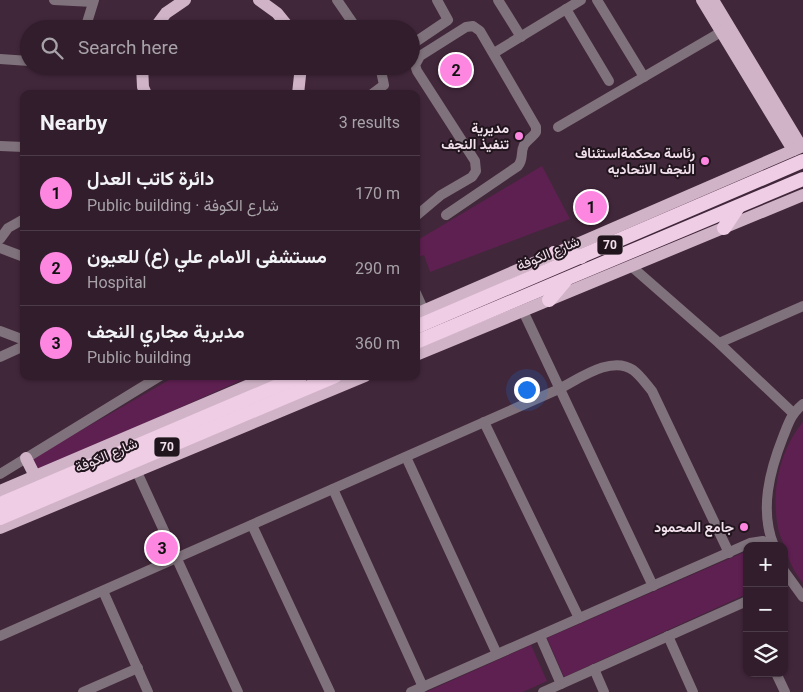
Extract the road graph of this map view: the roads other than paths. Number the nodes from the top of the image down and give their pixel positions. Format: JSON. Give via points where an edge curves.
{"nodes":[{"id":1,"x":54,"y":0,"type":"edge"},
{"id":2,"x":185,"y":0,"type":"edge"},
{"id":3,"x":259,"y":0,"type":"edge"},
{"id":4,"x":337,"y":0,"type":"edge"},
{"id":5,"x":437,"y":0,"type":"edge"},
{"id":6,"x":498,"y":0,"type":"edge"},
{"id":7,"x":581,"y":0,"type":"edge"},
{"id":8,"x":598,"y":0,"type":"edge"},
{"id":9,"x":702,"y":0,"type":"edge"},
{"id":10,"x":713,"y":0,"type":"edge"},
{"id":11,"x":94,"y":1,"type":"edge"},
{"id":12,"x":566,"y":9,"type":"junction"},
{"id":13,"x":88,"y":20,"type":"edge"},
{"id":14,"x":161,"y":20,"type":"edge"},
{"id":15,"x":283,"y":20,"type":"edge"},
{"id":16,"x":351,"y":20,"type":"edge"},
{"id":17,"x":721,"y":32,"type":"junction"},
{"id":18,"x":521,"y":37,"type":"junction"},
{"id":19,"x":420,"y":39,"type":"edge"},
{"id":20,"x":494,"y":53,"type":"junction"},
{"id":21,"x":420,"y":56,"type":"edge"},
{"id":22,"x":0,"y":60,"type":"edge"},
{"id":23,"x":20,"y":61,"type":"edge"},
{"id":24,"x":142,"y":75,"type":"edge"},
{"id":25,"x":301,"y":75,"type":"edge"},
{"id":26,"x":382,"y":75,"type":"edge"},
{"id":27,"x":420,"y":75,"type":"edge"},
{"id":28,"x":644,"y":76,"type":"junction"},
{"id":29,"x":609,"y":81,"type":"dead end"},
{"id":30,"x":144,"y":90,"type":"edge"},
{"id":31,"x":301,"y":90,"type":"edge"},
{"id":32,"x":377,"y":90,"type":"edge"},
{"id":33,"x":558,"y":126,"type":"dead end"},
{"id":34,"x":0,"y":146,"type":"edge"},
{"id":35,"x":20,"y":147,"type":"edge"},
{"id":36,"x":800,"y":151,"type":"edge"},
{"id":37,"x":803,"y":179,"type":"edge"},
{"id":38,"x":803,"y":195,"type":"edge"},
{"id":39,"x":738,"y":207,"type":"junction"},
{"id":40,"x":420,"y":213,"type":"edge"},
{"id":41,"x":446,"y":215,"type":"dead end"},
{"id":42,"x":20,"y":221,"type":"edge"},
{"id":43,"x":724,"y":228,"type":"junction"},
{"id":44,"x":0,"y":239,"type":"edge"},
{"id":45,"x":0,"y":248,"type":"edge"},
{"id":46,"x":554,"y":253,"type":"junction"},
{"id":47,"x":20,"y":256,"type":"edge"},
{"id":48,"x":582,"y":257,"type":"junction"},
{"id":49,"x":631,"y":266,"type":"junction"},
{"id":50,"x":567,"y":278,"type":"junction"},
{"id":51,"x":549,"y":300,"type":"junction"},
{"id":52,"x":803,"y":306,"type":"edge"},
{"id":53,"x":523,"y":311,"type":"junction"},
{"id":54,"x":420,"y":312,"type":"edge"},
{"id":55,"x":420,"y":325,"type":"edge"},
{"id":56,"x":0,"y":331,"type":"edge"},
{"id":57,"x":20,"y":338,"type":"edge"},
{"id":58,"x":420,"y":340,"type":"edge"},
{"id":59,"x":719,"y":342,"type":"junction"},
{"id":60,"x":20,"y":348,"type":"edge"},
{"id":61,"x":420,"y":353,"type":"edge"},
{"id":62,"x":0,"y":358,"type":"edge"},
{"id":63,"x":153,"y":380,"type":"edge"},
{"id":64,"x":261,"y":380,"type":"edge"},
{"id":65,"x":294,"y":380,"type":"edge"},
{"id":66,"x":325,"y":380,"type":"edge"},
{"id":67,"x":353,"y":380,"type":"edge"},
{"id":68,"x":559,"y":390,"type":"junction"},
{"id":69,"x":229,"y":394,"type":"junction"},
{"id":70,"x":803,"y":404,"type":"edge"},
{"id":71,"x":793,"y":413,"type":"junction"},
{"id":72,"x":484,"y":422,"type":"junction"},
{"id":73,"x":222,"y":423,"type":"junction"},
{"id":74,"x":406,"y":457,"type":"junction"},
{"id":75,"x":26,"y":458,"type":"junction"},
{"id":76,"x":137,"y":472,"type":"junction"},
{"id":77,"x":0,"y":474,"type":"edge"},
{"id":78,"x":35,"y":476,"type":"junction"},
{"id":79,"x":333,"y":489,"type":"junction"},
{"id":80,"x":0,"y":491,"type":"edge"},
{"id":81,"x":0,"y":504,"type":"edge"},
{"id":82,"x":26,"y":506,"type":"junction"},
{"id":83,"x":47,"y":509,"type":"junction"},
{"id":84,"x":0,"y":518,"type":"edge"},
{"id":85,"x":252,"y":525,"type":"junction"},
{"id":86,"x":0,"y":528,"type":"edge"},
{"id":87,"x":752,"y":542,"type":"edge"},
{"id":88,"x":764,"y":542,"type":"edge"},
{"id":89,"x":773,"y":542,"type":"edge"},
{"id":90,"x":743,"y":546,"type":"edge"},
{"id":91,"x":729,"y":552,"type":"junction"},
{"id":92,"x":177,"y":558,"type":"junction"},
{"id":93,"x":788,"y":576,"type":"edge"},
{"id":94,"x":653,"y":586,"type":"junction"},
{"id":95,"x":103,"y":591,"type":"junction"},
{"id":96,"x":803,"y":598,"type":"edge"},
{"id":97,"x":743,"y":606,"type":"edge"},
{"id":98,"x":579,"y":618,"type":"junction"},
{"id":99,"x":0,"y":636,"type":"edge"},
{"id":100,"x":540,"y":636,"type":"junction"},
{"id":101,"x":668,"y":636,"type":"junction"},
{"id":102,"x":497,"y":654,"type":"junction"},
{"id":103,"x":138,"y":668,"type":"junction"},
{"id":104,"x":594,"y":669,"type":"junction"},
{"id":105,"x":778,"y":677,"type":"edge"},
{"id":106,"x":561,"y":684,"type":"junction"},
{"id":107,"x":423,"y":687,"type":"junction"},
{"id":108,"x":83,"y":692,"type":"edge"},
{"id":109,"x":148,"y":692,"type":"edge"},
{"id":110,"x":238,"y":692,"type":"edge"},
{"id":111,"x":330,"y":692,"type":"edge"},
{"id":112,"x":411,"y":692,"type":"edge"},
{"id":113,"x":543,"y":692,"type":"edge"},
{"id":114,"x":604,"y":692,"type":"edge"},
{"id":115,"x":693,"y":692,"type":"edge"},
{"id":116,"x":785,"y":692,"type":"edge"}],
"edges":[{"from":1,"to":11,"type":"street"},
{"from":2,"to":14,"type":"main road"},
{"from":3,"to":15,"type":"main road"},
{"from":4,"to":16,"type":"street"},
{"from":5,"to":19,"type":"street","via":[[448,20]]},
{"from":6,"to":18,"type":"street"},
{"from":7,"to":12,"type":"street"},
{"from":8,"to":28,"type":"street"},
{"from":9,"to":17,"type":"main road"},
{"from":10,"to":36,"type":"main road"},
{"from":11,"to":13,"type":"street"},
{"from":12,"to":18,"type":"street"},
{"from":12,"to":29,"type":"street"},
{"from":17,"to":28,"type":"street"},
{"from":17,"to":36,"type":"main road"},
{"from":18,"to":20,"type":"street"},
{"from":20,"to":21,"type":"street","via":[[478,28],[469,26]]},
{"from":20,"to":41,"type":"street","via":[[536,132],[525,142],[518,166]]},
{"from":22,"to":23,"type":"street"},
{"from":24,"to":30,"type":"main road"},
{"from":25,"to":31,"type":"main road"},
{"from":26,"to":32,"type":"street","via":[[384,85]]},
{"from":27,"to":40,"type":"street","via":[[477,168],[472,177],[441,195]]},
{"from":28,"to":33,"type":"street"},
{"from":34,"to":35,"type":"street"},
{"from":36,"to":46,"type":"main road"},
{"from":36,"to":48,"type":"highway","name":"شارع الكوفة","number":"70"},
{"from":37,"to":39,"type":"highway","number":"70"},
{"from":38,"to":43,"type":"main road"},
{"from":39,"to":43,"type":"highway"},
{"from":39,"to":50,"type":"highway","number":"70"},
{"from":42,"to":44,"type":"street","via":[[8,228]]},
{"from":43,"to":49,"type":"main road"},
{"from":45,"to":47,"type":"street"},
{"from":46,"to":48,"type":"highway"},
{"from":46,"to":54,"type":"main road"},
{"from":48,"to":55,"type":"highway","name":"شارع الكوفة","number":"70"},
{"from":49,"to":51,"type":"main road"},
{"from":49,"to":59,"type":"street"},
{"from":50,"to":51,"type":"highway"},
{"from":50,"to":58,"type":"highway","number":"70"},
{"from":51,"to":53,"type":"main road"},
{"from":52,"to":59,"type":"street"},
{"from":53,"to":61,"type":"main road"},
{"from":53,"to":68,"type":"street"},
{"from":56,"to":57,"type":"street"},
{"from":59,"to":71,"type":"street"},
{"from":60,"to":62,"type":"street"},
{"from":63,"to":75,"type":"street"},
{"from":64,"to":69,"type":"main road"},
{"from":65,"to":73,"type":"highway","name":"شارع الكوفة","number":"70"},
{"from":66,"to":73,"type":"highway","name":"شارع الكوفة","number":"70"},
{"from":67,"to":73,"type":"main road"},
{"from":68,"to":72,"type":"street"},
{"from":68,"to":91,"type":"street","via":[[612,366],[632,369],[643,378]]},
{"from":68,"to":94,"type":"street"},
{"from":69,"to":73,"type":"highway"},
{"from":69,"to":78,"type":"main road"},
{"from":70,"to":71,"type":"street"},
{"from":71,"to":89,"type":"street","via":[[776,454],[768,493],[768,528]]},
{"from":72,"to":74,"type":"street"},
{"from":72,"to":98,"type":"street"},
{"from":73,"to":76,"type":"main road"},
{"from":73,"to":81,"type":"highway","name":"شارع الكوفة","number":"70"},
{"from":73,"to":82,"type":"highway","name":"شارع الكوفة","number":"70"},
{"from":74,"to":79,"type":"street"},
{"from":74,"to":102,"type":"street"},
{"from":75,"to":77,"type":"street"},
{"from":75,"to":78,"type":"main road"},
{"from":76,"to":83,"type":"main road"},
{"from":76,"to":92,"type":"street"},
{"from":78,"to":80,"type":"main road"},
{"from":79,"to":85,"type":"street"},
{"from":79,"to":107,"type":"street"},
{"from":82,"to":83,"type":"highway"},
{"from":82,"to":84,"type":"highway","name":"شارع الكوفة","number":"70"},
{"from":83,"to":86,"type":"main road"},
{"from":85,"to":92,"type":"street"},
{"from":85,"to":111,"type":"street"},
{"from":87,"to":88,"type":"street"},
{"from":90,"to":91,"type":"street"},
{"from":91,"to":94,"type":"street"},
{"from":92,"to":95,"type":"street"},
{"from":92,"to":110,"type":"street"},
{"from":93,"to":96,"type":"street"},
{"from":94,"to":98,"type":"street"},
{"from":95,"to":99,"type":"street"},
{"from":95,"to":103,"type":"street"},
{"from":97,"to":101,"type":"street"},
{"from":98,"to":100,"type":"street"},
{"from":100,"to":102,"type":"street"},
{"from":100,"to":106,"type":"street"},
{"from":101,"to":104,"type":"street"},
{"from":101,"to":115,"type":"street"},
{"from":102,"to":107,"type":"street"},
{"from":103,"to":108,"type":"street"},
{"from":103,"to":109,"type":"street"},
{"from":104,"to":106,"type":"street"},
{"from":104,"to":114,"type":"street"},
{"from":105,"to":116,"type":"street"},
{"from":106,"to":113,"type":"street"},
{"from":107,"to":112,"type":"street"}]}
